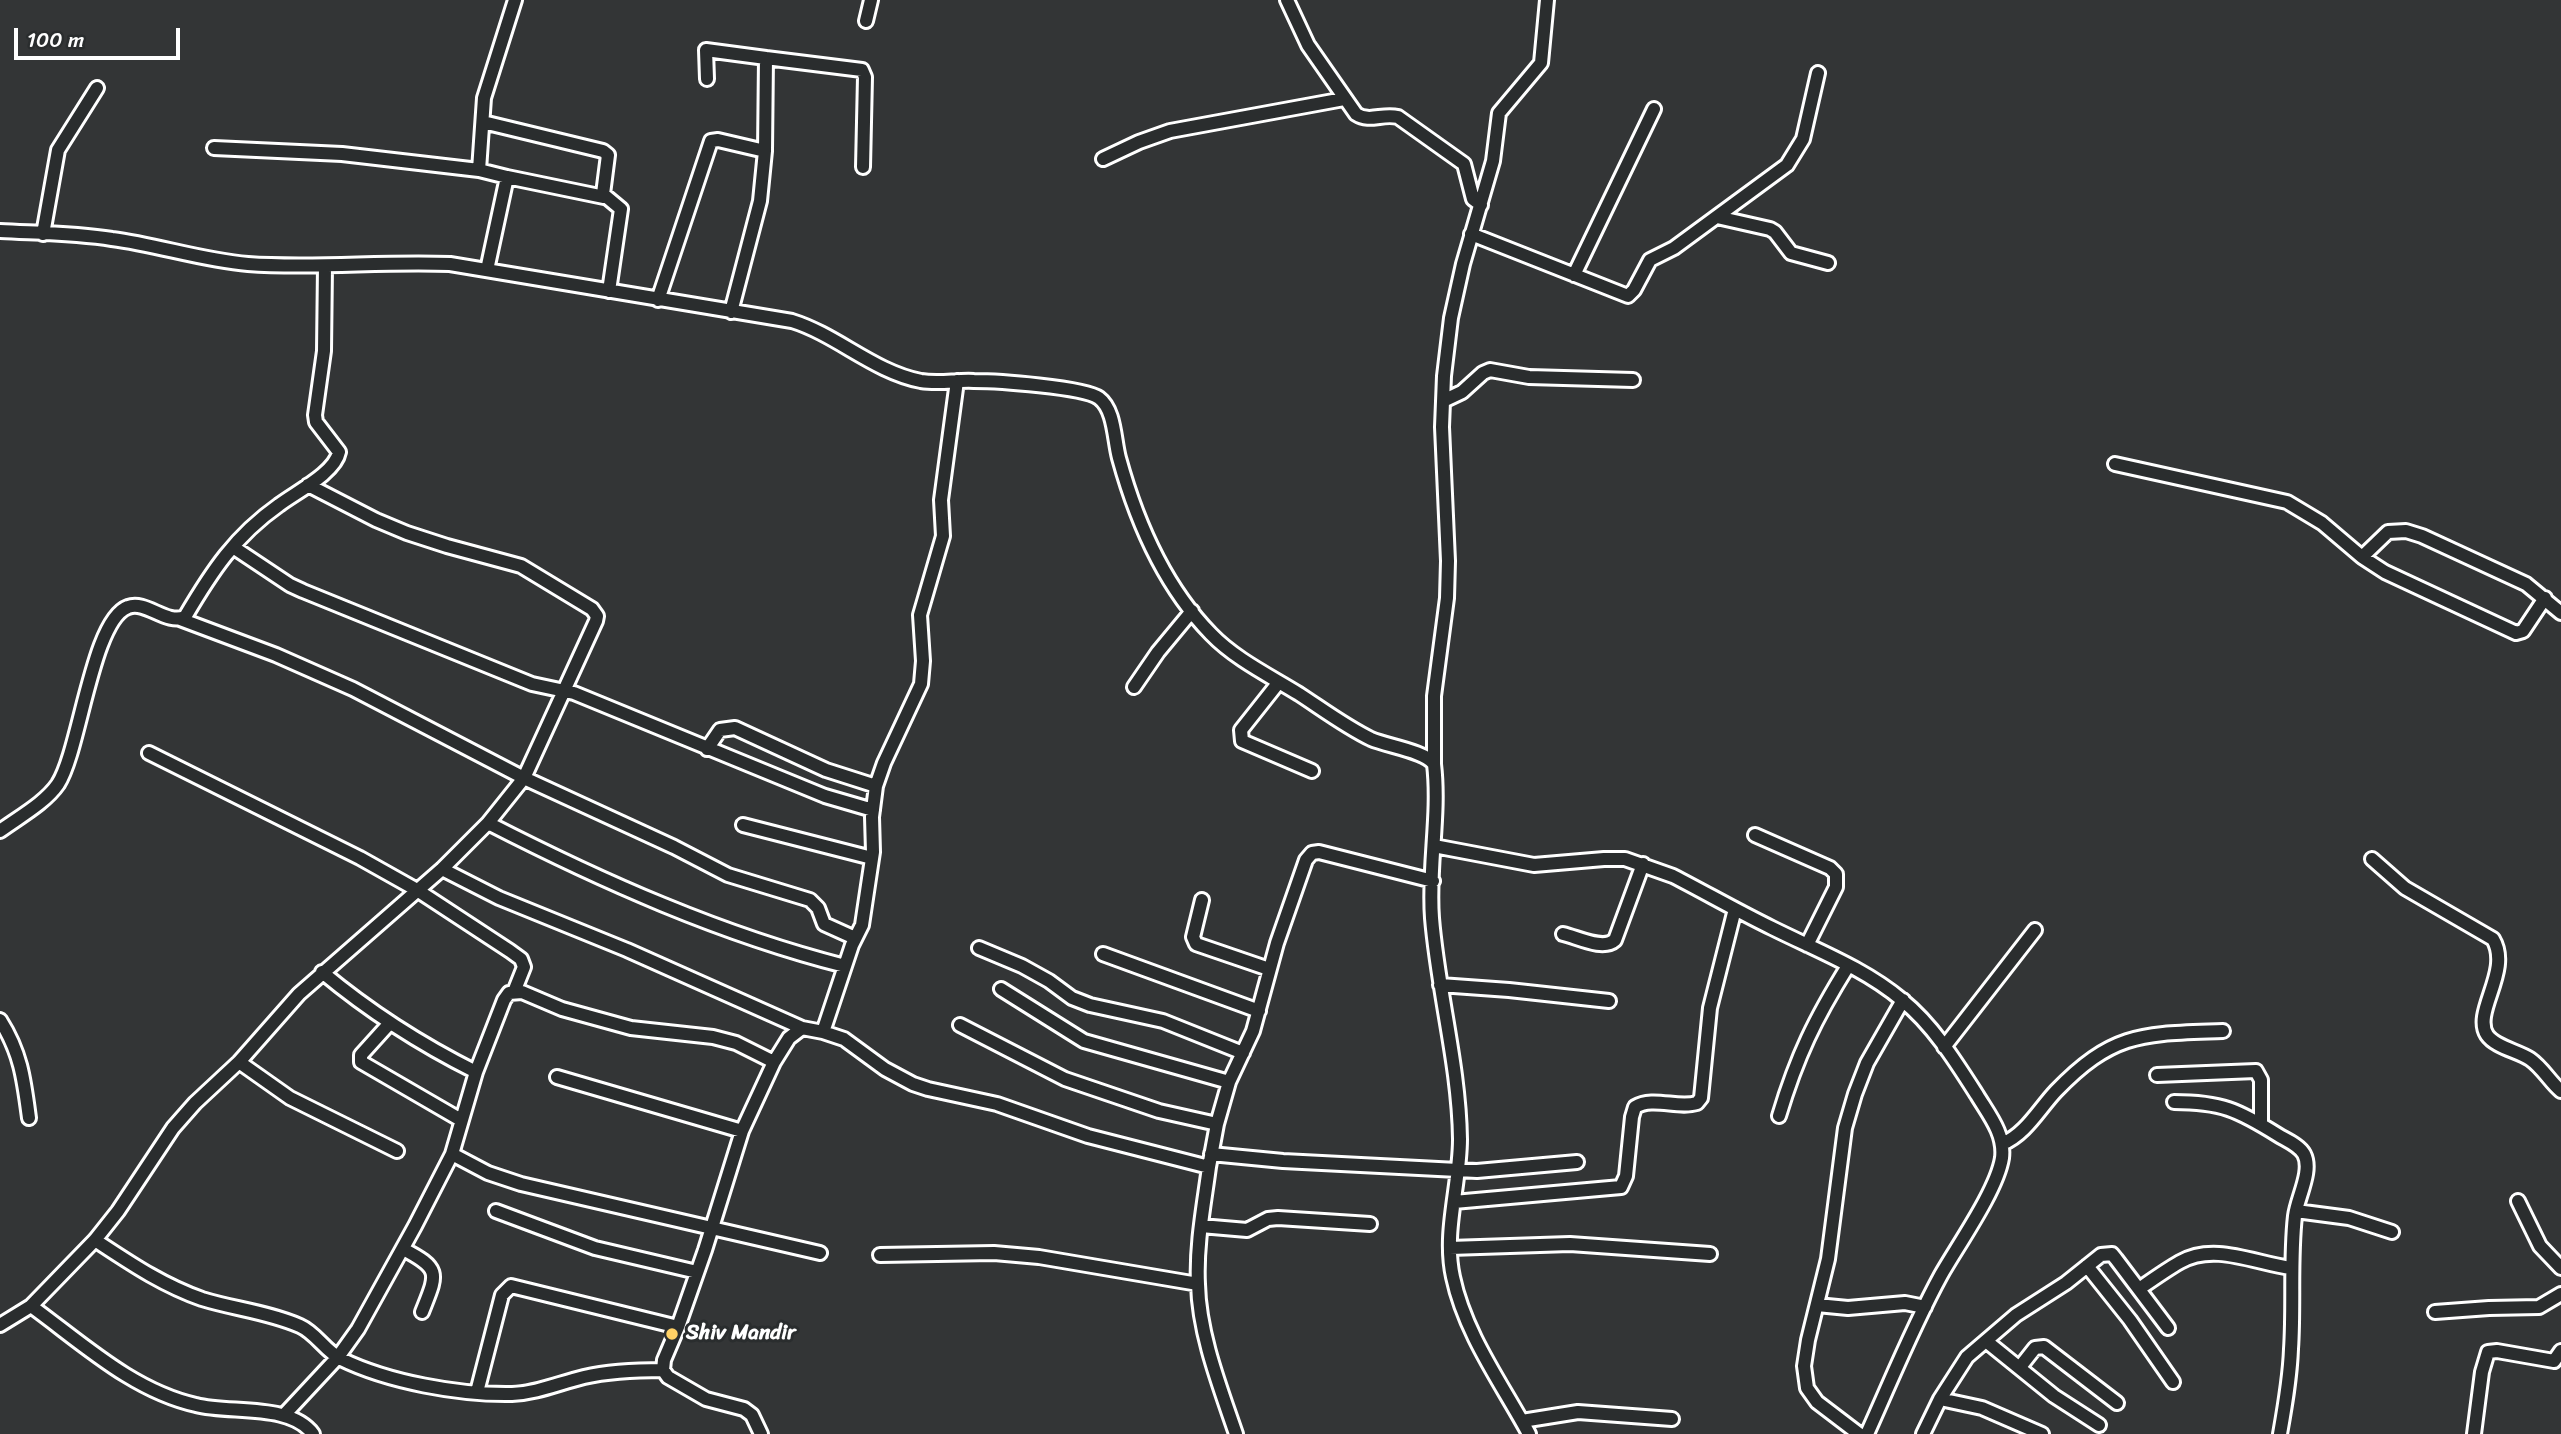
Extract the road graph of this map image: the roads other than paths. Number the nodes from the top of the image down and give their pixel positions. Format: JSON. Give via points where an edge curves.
{"nodes":[{"id":1,"x":515,"y":0,"type":"edge"},
{"id":2,"x":871,"y":0,"type":"edge"},
{"id":3,"x":1287,"y":0,"type":"edge"},
{"id":4,"x":1547,"y":0,"type":"edge"},
{"id":5,"x":866,"y":21,"type":"dead end"},
{"id":6,"x":766,"y":58,"type":"junction"},
{"id":7,"x":1818,"y":74,"type":"dead end"},
{"id":8,"x":707,"y":79,"type":"dead end"},
{"id":9,"x":97,"y":88,"type":"dead end"},
{"id":10,"x":1344,"y":99,"type":"junction"},
{"id":11,"x":1654,"y":109,"type":"dead end"},
{"id":12,"x":483,"y":122,"type":"junction"},
{"id":13,"x":214,"y":148,"type":"dead end"},
{"id":14,"x":765,"y":150,"type":"junction"},
{"id":15,"x":1103,"y":159,"type":"dead end"},
{"id":16,"x":863,"y":167,"type":"dead end"},
{"id":17,"x":479,"y":170,"type":"junction"},
{"id":18,"x":507,"y":177,"type":"junction"},
{"id":19,"x":604,"y":197,"type":"junction"},
{"id":20,"x":1481,"y":205,"type":"junction"},
{"id":21,"x":1717,"y":217,"type":"junction"},
{"id":22,"x":0,"y":231,"type":"edge"},
{"id":23,"x":43,"y":234,"type":"junction"},
{"id":24,"x":1471,"y":234,"type":"junction"},
{"id":25,"x":1828,"y":263,"type":"dead end"},
{"id":26,"x":325,"y":266,"type":"junction"},
{"id":27,"x":487,"y":270,"type":"junction"},
{"id":28,"x":1574,"y":275,"type":"junction"},
{"id":29,"x":609,"y":291,"type":"junction"},
{"id":30,"x":659,"y":300,"type":"junction"},
{"id":31,"x":731,"y":312,"type":"junction"},
{"id":32,"x":1633,"y":380,"type":"dead end"},
{"id":33,"x":957,"y":381,"type":"junction"},
{"id":34,"x":1443,"y":401,"type":"junction"},
{"id":35,"x":2115,"y":464,"type":"dead end"},
{"id":36,"x":308,"y":485,"type":"junction"},
{"id":37,"x":233,"y":547,"type":"junction"},
{"id":38,"x":2362,"y":557,"type":"junction"},
{"id":39,"x":2545,"y":598,"type":"junction"},
{"id":40,"x":1192,"y":611,"type":"junction"},
{"id":41,"x":2561,"y":613,"type":"edge"},
{"id":42,"x":180,"y":619,"type":"junction"},
{"id":43,"x":1279,"y":682,"type":"junction"},
{"id":44,"x":1133,"y":687,"type":"dead end"},
{"id":45,"x":565,"y":691,"type":"junction"},
{"id":46,"x":707,"y":749,"type":"junction"},
{"id":47,"x":149,"y":752,"type":"dead end"},
{"id":48,"x":1434,"y":764,"type":"junction"},
{"id":49,"x":1312,"y":771,"type":"dead end"},
{"id":50,"x":524,"y":778,"type":"junction"},
{"id":51,"x":876,"y":786,"type":"junction"},
{"id":52,"x":873,"y":810,"type":"junction"},
{"id":53,"x":488,"y":823,"type":"junction"},
{"id":54,"x":743,"y":825,"type":"dead end"},
{"id":55,"x":0,"y":831,"type":"edge"},
{"id":56,"x":1755,"y":835,"type":"dead end"},
{"id":57,"x":1434,"y":846,"type":"junction"},
{"id":58,"x":873,"y":858,"type":"junction"},
{"id":59,"x":2372,"y":859,"type":"dead end"},
{"id":60,"x":1643,"y":864,"type":"junction"},
{"id":61,"x":442,"y":869,"type":"junction"},
{"id":62,"x":1433,"y":881,"type":"junction"},
{"id":63,"x":417,"y":890,"type":"junction"},
{"id":64,"x":1202,"y":900,"type":"dead end"},
{"id":65,"x":1735,"y":909,"type":"junction"},
{"id":66,"x":2035,"y":930,"type":"dead end"},
{"id":67,"x":1563,"y":934,"type":"dead end"},
{"id":68,"x":855,"y":938,"type":"junction"},
{"id":69,"x":1808,"y":945,"type":"junction"},
{"id":70,"x":979,"y":948,"type":"dead end"},
{"id":71,"x":1103,"y":954,"type":"dead end"},
{"id":72,"x":845,"y":966,"type":"junction"},
{"id":73,"x":1848,"y":966,"type":"junction"},
{"id":74,"x":1269,"y":970,"type":"junction"},
{"id":75,"x":322,"y":972,"type":"junction"},
{"id":76,"x":1440,"y":985,"type":"junction"},
{"id":77,"x":1001,"y":989,"type":"dead end"},
{"id":78,"x":514,"y":992,"type":"junction"},
{"id":79,"x":1903,"y":1000,"type":"junction"},
{"id":80,"x":1609,"y":1001,"type":"dead end"},
{"id":81,"x":1259,"y":1011,"type":"junction"},
{"id":82,"x":0,"y":1020,"type":"edge"},
{"id":83,"x":389,"y":1024,"type":"junction"},
{"id":84,"x":960,"y":1025,"type":"dead end"},
{"id":85,"x":802,"y":1028,"type":"junction"},
{"id":86,"x":2222,"y":1031,"type":"dead end"},
{"id":87,"x":823,"y":1032,"type":"junction"},
{"id":88,"x":1944,"y":1047,"type":"junction"},
{"id":89,"x":1243,"y":1053,"type":"junction"},
{"id":90,"x":239,"y":1062,"type":"junction"},
{"id":91,"x":774,"y":1062,"type":"junction"},
{"id":92,"x":476,"y":1072,"type":"junction"},
{"id":93,"x":2157,"y":1074,"type":"dead end"},
{"id":94,"x":557,"y":1077,"type":"dead end"},
{"id":95,"x":1229,"y":1082,"type":"junction"},
{"id":96,"x":2561,"y":1091,"type":"edge"},
{"id":97,"x":2174,"y":1102,"type":"dead end"},
{"id":98,"x":1779,"y":1116,"type":"dead end"},
{"id":99,"x":29,"y":1118,"type":"dead end"},
{"id":100,"x":461,"y":1120,"type":"junction"},
{"id":101,"x":1217,"y":1124,"type":"junction"},
{"id":102,"x":2261,"y":1124,"type":"junction"},
{"id":103,"x":741,"y":1131,"type":"junction"},
{"id":104,"x":2003,"y":1144,"type":"junction"},
{"id":105,"x":397,"y":1151,"type":"dead end"},
{"id":106,"x":452,"y":1154,"type":"junction"},
{"id":107,"x":1210,"y":1161,"type":"junction"},
{"id":108,"x":1577,"y":1162,"type":"dead end"},
{"id":109,"x":1458,"y":1171,"type":"junction"},
{"id":110,"x":2518,"y":1200,"type":"dead end"},
{"id":111,"x":1454,"y":1202,"type":"junction"},
{"id":112,"x":2296,"y":1210,"type":"junction"},
{"id":113,"x":496,"y":1211,"type":"dead end"},
{"id":114,"x":1370,"y":1223,"type":"dead end"},
{"id":115,"x":1201,"y":1226,"type":"junction"},
{"id":116,"x":712,"y":1227,"type":"junction"},
{"id":117,"x":2392,"y":1232,"type":"dead end"},
{"id":118,"x":95,"y":1240,"type":"junction"},
{"id":119,"x":1450,"y":1248,"type":"junction"},
{"id":120,"x":403,"y":1249,"type":"junction"},
{"id":121,"x":820,"y":1253,"type":"dead end"},
{"id":122,"x":1710,"y":1254,"type":"dead end"},
{"id":123,"x":880,"y":1255,"type":"dead end"},
{"id":124,"x":2087,"y":1266,"type":"junction"},
{"id":125,"x":2292,"y":1268,"type":"junction"},
{"id":126,"x":2561,"y":1268,"type":"edge"},
{"id":127,"x":696,"y":1272,"type":"junction"},
{"id":128,"x":1198,"y":1284,"type":"junction"},
{"id":129,"x":2139,"y":1289,"type":"junction"},
{"id":130,"x":2561,"y":1294,"type":"edge"},
{"id":131,"x":1817,"y":1305,"type":"junction"},
{"id":132,"x":30,"y":1306,"type":"junction"},
{"id":133,"x":1925,"y":1307,"type":"junction"},
{"id":134,"x":422,"y":1312,"type":"dead end"},
{"id":135,"x":2435,"y":1312,"type":"dead end"},
{"id":136,"x":0,"y":1325,"type":"edge"},
{"id":137,"x":678,"y":1327,"type":"junction"},
{"id":138,"x":2168,"y":1328,"type":"dead end"},
{"id":139,"x":1986,"y":1341,"type":"junction"},
{"id":140,"x":2561,"y":1351,"type":"edge"},
{"id":141,"x":338,"y":1357,"type":"junction"},
{"id":142,"x":2020,"y":1367,"type":"junction"},
{"id":143,"x":663,"y":1370,"type":"junction"},
{"id":144,"x":2173,"y":1382,"type":"dead end"},
{"id":145,"x":477,"y":1392,"type":"junction"},
{"id":146,"x":1940,"y":1399,"type":"junction"},
{"id":147,"x":2118,"y":1403,"type":"dead end"},
{"id":148,"x":284,"y":1415,"type":"junction"},
{"id":149,"x":1672,"y":1419,"type":"dead end"},
{"id":150,"x":1522,"y":1421,"type":"junction"},
{"id":151,"x":2099,"y":1425,"type":"dead end"},
{"id":152,"x":313,"y":1434,"type":"edge"},
{"id":153,"x":761,"y":1434,"type":"edge"},
{"id":154,"x":1236,"y":1434,"type":"edge"},
{"id":155,"x":1529,"y":1434,"type":"edge"},
{"id":156,"x":1859,"y":1434,"type":"edge"},
{"id":157,"x":1867,"y":1434,"type":"edge"},
{"id":158,"x":1923,"y":1434,"type":"edge"},
{"id":159,"x":2042,"y":1434,"type":"edge"},
{"id":160,"x":2280,"y":1434,"type":"edge"},
{"id":161,"x":2474,"y":1434,"type":"edge"}],
"edges":[{"from":1,"to":12,"type":"street","via":[[489,78]]},
{"from":2,"to":5,"type":"street"},
{"from":3,"to":10,"type":"street","via":[[1308,45]]},
{"from":4,"to":20,"type":"street","via":[[1541,64],[1499,113]]},
{"from":6,"to":8,"type":"street","via":[[706,50]]},
{"from":6,"to":14,"type":"street"},
{"from":6,"to":16,"type":"street","via":[[862,70]]},
{"from":7,"to":21,"type":"street","via":[[1796,153],[1775,176]]},
{"from":9,"to":23,"type":"street","via":[[58,150]]},
{"from":10,"to":15,"type":"street","via":[[1170,131]]},
{"from":10,"to":20,"type":"street","via":[[1363,119],[1398,117],[1459,158],[1467,170],[1473,199]]},
{"from":11,"to":28,"type":"street"},
{"from":12,"to":17,"type":"street"},
{"from":12,"to":19,"type":"street","via":[[606,153]]},
{"from":13,"to":17,"type":"street","via":[[342,154]]},
{"from":14,"to":30,"type":"street","via":[[711,141]]},
{"from":14,"to":31,"type":"street","via":[[760,201]]},
{"from":17,"to":18,"type":"street"},
{"from":18,"to":19,"type":"street"},
{"from":18,"to":27,"type":"street"},
{"from":19,"to":29,"type":"street","via":[[621,209]]},
{"from":20,"to":24,"type":"street"},
{"from":21,"to":25,"type":"street","via":[[1770,229],[1791,253]]},
{"from":21,"to":28,"type":"street","via":[[1650,260],[1628,296]]},
{"from":22,"to":23,"type":"street"},
{"from":23,"to":26,"type":"street","via":[[111,238],[222,262]]},
{"from":24,"to":28,"type":"street"},
{"from":24,"to":34,"type":"street","via":[[1451,318]]},
{"from":26,"to":27,"type":"street","via":[[418,263]]},
{"from":26,"to":36,"type":"street","via":[[324,351],[315,415],[339,452],[334,465]]},
{"from":27,"to":29,"type":"street"},
{"from":29,"to":30,"type":"street"},
{"from":30,"to":31,"type":"street"},
{"from":31,"to":33,"type":"street","via":[[810,327],[918,380]]},
{"from":32,"to":34,"type":"street","via":[[1529,377],[1490,370]]},
{"from":33,"to":40,"type":"street","via":[[1079,391],[1100,399],[1110,415],[1126,486],[1144,531]]},
{"from":33,"to":51,"type":"street","via":[[941,500],[943,536],[920,615],[921,684]]},
{"from":34,"to":48,"type":"street","via":[[1448,561],[1434,696]]},
{"from":35,"to":38,"type":"street","via":[[2287,502],[2322,523]]},
{"from":36,"to":37,"type":"street","via":[[277,506]]},
{"from":36,"to":45,"type":"street","via":[[407,533],[521,566],[592,609],[596,621]]},
{"from":37,"to":42,"type":"street"},
{"from":37,"to":45,"type":"street","via":[[296,588],[532,684]]},
{"from":38,"to":39,"type":"street","via":[[2388,532],[2406,531],[2514,578]]},
{"from":38,"to":39,"type":"street","via":[[2516,633],[2523,631]]},
{"from":39,"to":41,"type":"street"},
{"from":40,"to":43,"type":"street","via":[[1212,635]]},
{"from":40,"to":44,"type":"street"},
{"from":42,"to":50,"type":"street","via":[[354,690]]},
{"from":42,"to":55,"type":"street","via":[[136,606],[121,612],[108,630],[90,676],[67,767],[47,796]]},
{"from":43,"to":48,"type":"street","via":[[1370,738],[1426,756]]},
{"from":43,"to":49,"type":"street","via":[[1241,730],[1242,741]]},
{"from":45,"to":46,"type":"street"},
{"from":45,"to":50,"type":"street"},
{"from":46,"to":51,"type":"street","via":[[720,730],[736,728],[825,770]]},
{"from":46,"to":52,"type":"street"},
{"from":47,"to":63,"type":"street"},
{"from":48,"to":57,"type":"street"},
{"from":50,"to":53,"type":"street"},
{"from":50,"to":68,"type":"street","via":[[728,875],[810,900],[824,924]]},
{"from":51,"to":52,"type":"street"},
{"from":52,"to":58,"type":"street"},
{"from":53,"to":61,"type":"street"},
{"from":53,"to":72,"type":"street","via":[[548,854],[741,934]]},
{"from":54,"to":58,"type":"street"},
{"from":56,"to":69,"type":"street","via":[[1836,874],[1836,887]]},
{"from":57,"to":60,"type":"street","via":[[1534,865],[1604,859]]},
{"from":57,"to":62,"type":"street"},
{"from":58,"to":68,"type":"street","via":[[861,930]]},
{"from":59,"to":96,"type":"street","via":[[2413,893],[2493,939],[2500,959],[2485,1016],[2487,1035],[2531,1060]]},
{"from":60,"to":65,"type":"street"},
{"from":60,"to":67,"type":"street","via":[[1611,944]]},
{"from":61,"to":63,"type":"street"},
{"from":61,"to":85,"type":"street"},
{"from":62,"to":74,"type":"street","via":[[1312,853]]},
{"from":62,"to":76,"type":"street"},
{"from":63,"to":75,"type":"street"},
{"from":63,"to":78,"type":"street","via":[[521,959],[524,967]]},
{"from":64,"to":74,"type":"street","via":[[1193,937],[1196,944]]},
{"from":65,"to":69,"type":"street"},
{"from":65,"to":111,"type":"street","via":[[1710,1008],[1701,1098],[1690,1105],[1648,1103],[1635,1107],[1621,1186]]},
{"from":66,"to":88,"type":"street"},
{"from":68,"to":72,"type":"street"},
{"from":69,"to":73,"type":"street"},
{"from":70,"to":89,"type":"street","via":[[1023,966],[1072,998],[1163,1021]]},
{"from":71,"to":81,"type":"street"},
{"from":72,"to":87,"type":"street"},
{"from":73,"to":79,"type":"street"},
{"from":73,"to":98,"type":"street","via":[[1806,1038]]},
{"from":74,"to":81,"type":"street"},
{"from":75,"to":83,"type":"street"},
{"from":75,"to":90,"type":"street"},
{"from":76,"to":80,"type":"street"},
{"from":76,"to":109,"type":"street","via":[[1459,1103]]},
{"from":77,"to":95,"type":"street","via":[[1084,1041]]},
{"from":78,"to":91,"type":"street","via":[[631,1028],[736,1043]]},
{"from":78,"to":92,"type":"street","via":[[504,1000]]},
{"from":79,"to":88,"type":"street"},
{"from":79,"to":131,"type":"street","via":[[1854,1094]]},
{"from":81,"to":89,"type":"street"},
{"from":82,"to":99,"type":"street","via":[[23,1069]]},
{"from":83,"to":92,"type":"street"},
{"from":83,"to":100,"type":"street","via":[[361,1055],[361,1062]]},
{"from":84,"to":101,"type":"street","via":[[1065,1079],[1159,1111]]},
{"from":85,"to":87,"type":"street"},
{"from":85,"to":91,"type":"street","via":[[789,1038]]},
{"from":86,"to":104,"type":"street","via":[[2160,1033],[2111,1046],[2056,1091],[2022,1131]]},
{"from":87,"to":107,"type":"street","via":[[844,1039],[913,1084],[986,1101],[1087,1136]]},
{"from":88,"to":104,"type":"street"},
{"from":89,"to":95,"type":"street"},
{"from":90,"to":105,"type":"street","via":[[290,1098]]},
{"from":90,"to":118,"type":"street","via":[[173,1128]]},
{"from":91,"to":103,"type":"street"},
{"from":92,"to":100,"type":"street"},
{"from":93,"to":102,"type":"street","via":[[2256,1071],[2261,1080]]},
{"from":94,"to":103,"type":"street"},
{"from":95,"to":101,"type":"street"},
{"from":97,"to":102,"type":"street","via":[[2225,1106]]},
{"from":100,"to":106,"type":"street"},
{"from":101,"to":107,"type":"street"},
{"from":102,"to":112,"type":"street","via":[[2304,1154],[2305,1176]]},
{"from":103,"to":116,"type":"street"},
{"from":104,"to":133,"type":"street","via":[[1996,1177]]},
{"from":106,"to":116,"type":"street","via":[[521,1184]]},
{"from":106,"to":120,"type":"street"},
{"from":107,"to":109,"type":"street"},
{"from":107,"to":115,"type":"street"},
{"from":108,"to":109,"type":"street"},
{"from":109,"to":111,"type":"street"},
{"from":110,"to":126,"type":"street","via":[[2540,1246]]},
{"from":111,"to":119,"type":"street"},
{"from":112,"to":117,"type":"street","via":[[2350,1218]]},
{"from":112,"to":125,"type":"street"},
{"from":113,"to":127,"type":"street","via":[[595,1248]]},
{"from":114,"to":115,"type":"street","via":[[1278,1218],[1247,1230]]},
{"from":115,"to":128,"type":"street"},
{"from":116,"to":121,"type":"street"},
{"from":116,"to":127,"type":"street"},
{"from":118,"to":132,"type":"street"},
{"from":118,"to":141,"type":"street","via":[[176,1289],[301,1326]]},
{"from":119,"to":122,"type":"street","via":[[1570,1244]]},
{"from":119,"to":150,"type":"street","via":[[1463,1312]]},
{"from":120,"to":134,"type":"street","via":[[432,1267],[432,1288]]},
{"from":120,"to":141,"type":"street"},
{"from":123,"to":128,"type":"street","via":[[1039,1257]]},
{"from":124,"to":129,"type":"street","via":[[2101,1255],[2112,1255]]},
{"from":124,"to":139,"type":"street"},
{"from":124,"to":144,"type":"street"},
{"from":125,"to":129,"type":"street","via":[[2236,1256],[2198,1255]]},
{"from":125,"to":160,"type":"street","via":[[2291,1350]]},
{"from":127,"to":137,"type":"street"},
{"from":128,"to":154,"type":"street","via":[[1204,1326]]},
{"from":129,"to":138,"type":"street"},
{"from":130,"to":135,"type":"street","via":[[2539,1307]]},
{"from":131,"to":133,"type":"street","via":[[1848,1308],[1905,1303]]},
{"from":131,"to":156,"type":"street","via":[[1804,1366],[1807,1388],[1817,1402]]},
{"from":132,"to":136,"type":"street"},
{"from":132,"to":148,"type":"street","via":[[132,1379],[170,1399]]},
{"from":133,"to":157,"type":"street"},
{"from":137,"to":143,"type":"street"},
{"from":137,"to":145,"type":"street","via":[[511,1286],[502,1295]]},
{"from":139,"to":142,"type":"street"},
{"from":139,"to":146,"type":"street","via":[[1967,1357]]},
{"from":140,"to":161,"type":"street","via":[[2554,1361],[2488,1352]]},
{"from":141,"to":145,"type":"street","via":[[403,1380]]},
{"from":141,"to":148,"type":"street"},
{"from":142,"to":147,"type":"street","via":[[2035,1348],[2044,1348]]},
{"from":142,"to":151,"type":"street"},
{"from":143,"to":145,"type":"street","via":[[596,1375],[544,1390]]},
{"from":143,"to":153,"type":"street","via":[[706,1399],[744,1409]]},
{"from":146,"to":158,"type":"street"},
{"from":146,"to":159,"type":"street","via":[[1982,1408]]},
{"from":148,"to":152,"type":"street"},
{"from":149,"to":150,"type":"street","via":[[1578,1412]]},
{"from":150,"to":155,"type":"street"}]}
